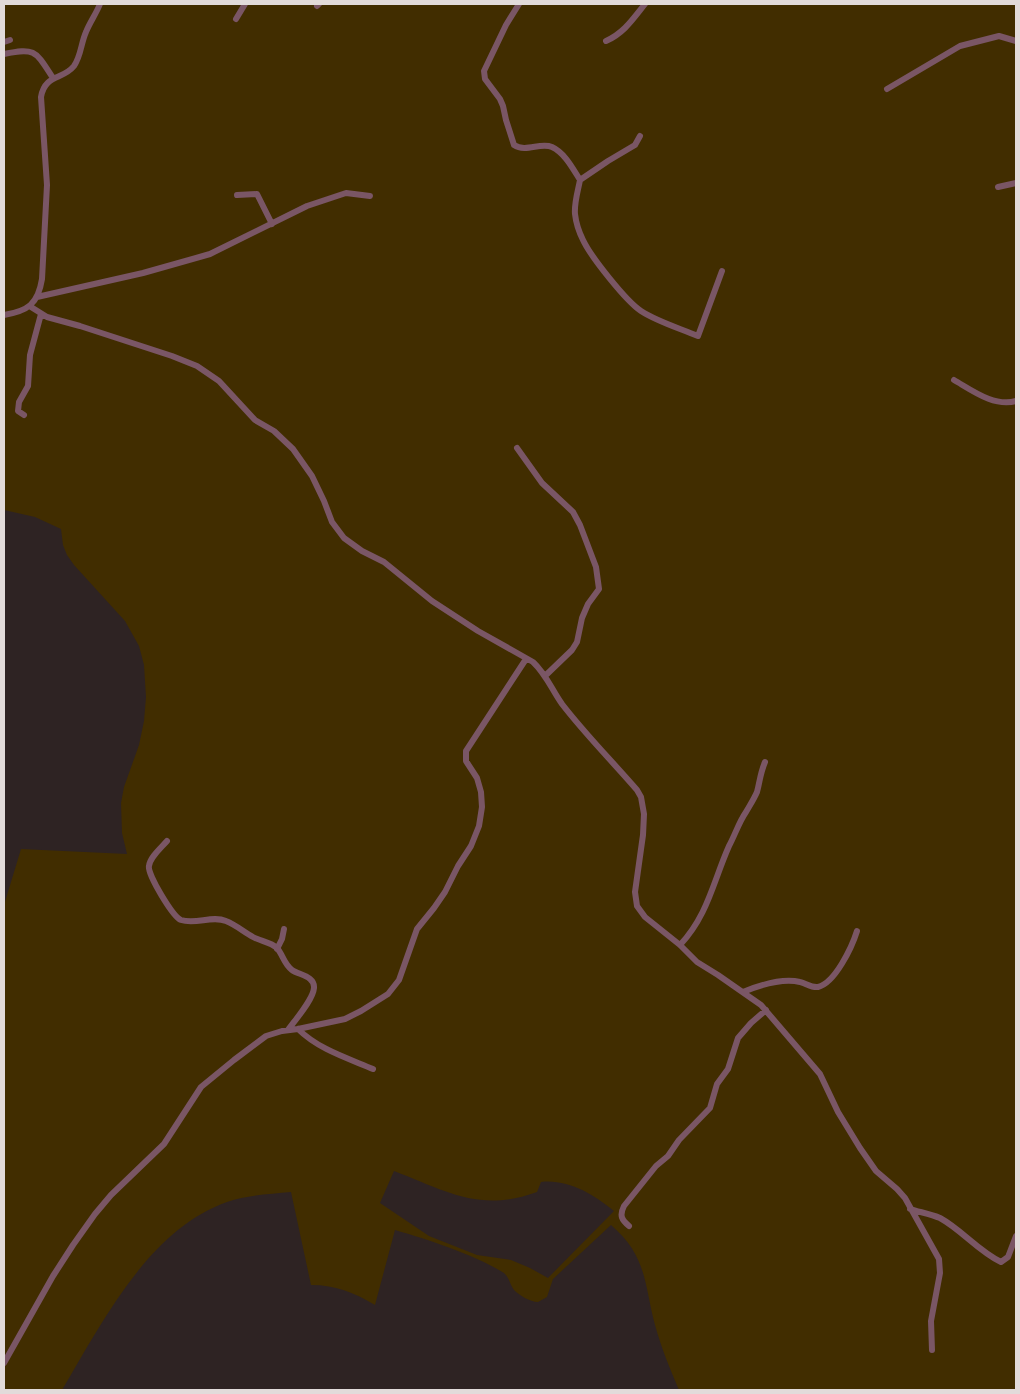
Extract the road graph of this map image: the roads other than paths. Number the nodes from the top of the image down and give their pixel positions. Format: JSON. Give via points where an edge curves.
{"nodes":[{"id":1,"x":100,"y":4,"type":"edge"},
{"id":2,"x":245,"y":4,"type":"edge"},
{"id":3,"x":519,"y":4,"type":"edge"},
{"id":4,"x":645,"y":4,"type":"edge"},
{"id":5,"x":236,"y":19,"type":"dead end"},
{"id":6,"x":606,"y":41,"type":"dead end"},
{"id":7,"x":1016,"y":41,"type":"edge"},
{"id":8,"x":4,"y":54,"type":"edge"},
{"id":9,"x":53,"y":78,"type":"junction"},
{"id":10,"x":887,"y":89,"type":"dead end"},
{"id":11,"x":640,"y":136,"type":"dead end"},
{"id":12,"x":580,"y":180,"type":"junction"},
{"id":13,"x":1016,"y":182,"type":"edge"},
{"id":14,"x":998,"y":188,"type":"dead end"},
{"id":15,"x":237,"y":196,"type":"dead end"},
{"id":16,"x":370,"y":196,"type":"dead end"},
{"id":17,"x":272,"y":224,"type":"junction"},
{"id":18,"x":722,"y":271,"type":"dead end"},
{"id":19,"x":37,"y":297,"type":"junction"},
{"id":20,"x":31,"y":307,"type":"junction"},
{"id":21,"x":40,"y":314,"type":"junction"},
{"id":22,"x":4,"y":315,"type":"edge"},
{"id":23,"x":954,"y":380,"type":"dead end"},
{"id":24,"x":1016,"y":401,"type":"edge"},
{"id":25,"x":24,"y":416,"type":"dead end"},
{"id":26,"x":517,"y":448,"type":"dead end"},
{"id":27,"x":526,"y":659,"type":"junction"},
{"id":28,"x":545,"y":676,"type":"junction"},
{"id":29,"x":765,"y":762,"type":"dead end"},
{"id":30,"x":167,"y":841,"type":"dead end"},
{"id":31,"x":284,"y":929,"type":"dead end"},
{"id":32,"x":857,"y":931,"type":"dead end"},
{"id":33,"x":680,"y":944,"type":"junction"},
{"id":34,"x":278,"y":949,"type":"junction"},
{"id":35,"x":744,"y":992,"type":"junction"},
{"id":36,"x":766,"y":1010,"type":"junction"},
{"id":37,"x":298,"y":1029,"type":"junction"},
{"id":38,"x":288,"y":1030,"type":"junction"},
{"id":39,"x":373,"y":1069,"type":"dead end"},
{"id":40,"x":910,"y":1209,"type":"junction"},
{"id":41,"x":629,"y":1226,"type":"dead end"},
{"id":42,"x":1016,"y":1236,"type":"edge"},
{"id":43,"x":932,"y":1350,"type":"dead end"},
{"id":44,"x":4,"y":1363,"type":"edge"}],
"edges":[{"from":1,"to":9,"type":"street","via":[[84,35],[76,64],[65,74]]},
{"from":2,"to":5,"type":"street"},
{"from":3,"to":12,"type":"street","via":[[485,67],[486,79],[500,99],[514,145],[552,147],[570,164]]},
{"from":4,"to":6,"type":"street","via":[[626,28]]},
{"from":7,"to":10,"type":"street","via":[[999,36],[960,46]]},
{"from":8,"to":9,"type":"street","via":[[33,52]]},
{"from":9,"to":19,"type":"street","via":[[44,87],[41,97],[47,199],[42,279]]},
{"from":11,"to":12,"type":"street","via":[[635,145]]},
{"from":12,"to":18,"type":"street","via":[[575,209],[581,237],[621,291],[643,312],[698,336]]},
{"from":13,"to":14,"type":"street"},
{"from":15,"to":17,"type":"street","via":[[257,194]]},
{"from":16,"to":17,"type":"street","via":[[346,193],[307,206]]},
{"from":17,"to":19,"type":"street","via":[[210,254],[144,273]]},
{"from":19,"to":20,"type":"street"},
{"from":20,"to":21,"type":"street"},
{"from":20,"to":22,"type":"street"},
{"from":21,"to":25,"type":"street","via":[[30,355],[28,386],[18,406],[18,412]]},
{"from":21,"to":27,"type":"street","via":[[172,356],[197,366],[219,381],[255,420],[274,430],[293,449],[312,476],[332,522],[344,538],[384,562],[439,606]]},
{"from":23,"to":24,"type":"street","via":[[998,402]]},
{"from":26,"to":28,"type":"street","via":[[542,483],[573,512],[596,567],[599,589],[585,611],[577,642]]},
{"from":27,"to":28,"type":"street"},
{"from":27,"to":37,"type":"street","via":[[466,751],[466,761],[481,792],[478,826],[471,846],[445,892],[417,929],[399,980],[388,994],[345,1019]]},
{"from":28,"to":33,"type":"street","via":[[550,688],[642,797],[644,835],[635,892],[637,906],[645,917]]},
{"from":29,"to":33,"type":"street","via":[[753,802],[729,846],[707,905]]},
{"from":30,"to":34,"type":"street","via":[[148,868],[174,915],[189,921],[215,918],[225,921]]},
{"from":31,"to":34,"type":"street"},
{"from":32,"to":35,"type":"street","via":[[838,970],[825,984],[813,987],[790,981]]},
{"from":33,"to":35,"type":"street","via":[[697,962]]},
{"from":34,"to":38,"type":"street","via":[[289,968],[308,978],[314,986],[311,997]]},
{"from":35,"to":36,"type":"street"},
{"from":36,"to":40,"type":"street","via":[[820,1074],[860,1148],[876,1170],[901,1193]]},
{"from":36,"to":41,"type":"street","via":[[738,1038],[710,1108],[624,1206],[621,1218]]},
{"from":37,"to":38,"type":"street"},
{"from":37,"to":39,"type":"street","via":[[318,1045]]},
{"from":38,"to":44,"type":"street","via":[[266,1036],[201,1087],[164,1144],[111,1196],[78,1237]]},
{"from":40,"to":42,"type":"street","via":[[938,1218],[1001,1262],[1008,1257]]},
{"from":40,"to":43,"type":"street","via":[[939,1259],[940,1273],[930,1321]]}]}
